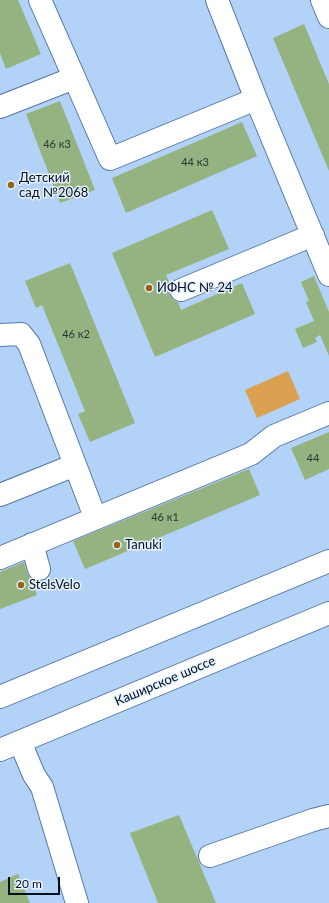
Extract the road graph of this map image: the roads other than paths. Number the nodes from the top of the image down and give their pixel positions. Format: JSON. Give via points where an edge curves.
{"nodes":[{"id":1,"x":40,"y":0,"type":"edge"},
{"id":2,"x":217,"y":0,"type":"edge"},
{"id":3,"x":322,"y":0,"type":"edge"},
{"id":4,"x":329,"y":17,"type":"edge"},
{"id":5,"x":74,"y":78,"type":"junction"},
{"id":6,"x":256,"y":99,"type":"junction"},
{"id":7,"x":0,"y":107,"type":"edge"},
{"id":8,"x":313,"y":235,"type":"junction"},
{"id":9,"x":326,"y":262,"type":"edge"},
{"id":10,"x":181,"y":290,"type":"dead end"},
{"id":11,"x":0,"y":335,"type":"edge"},
{"id":12,"x":329,"y":413,"type":"edge"},
{"id":13,"x":75,"y":465,"type":"junction"},
{"id":14,"x":0,"y":495,"type":"edge"},
{"id":15,"x":95,"y":518,"type":"junction"},
{"id":16,"x":32,"y":544,"type":"junction"},
{"id":17,"x":0,"y":558,"type":"edge"},
{"id":18,"x":329,"y":561,"type":"edge"},
{"id":19,"x":40,"y":569,"type":"dead end"},
{"id":20,"x":329,"y":613,"type":"edge"},
{"id":21,"x":0,"y":697,"type":"edge"},
{"id":22,"x":20,"y":742,"type":"junction"},
{"id":23,"x":0,"y":750,"type":"edge"},
{"id":24,"x":329,"y":816,"type":"edge"},
{"id":25,"x":210,"y":856,"type":"dead end"},
{"id":26,"x":77,"y":903,"type":"edge"}],
"edges":[{"from":1,"to":5,"type":"main road"},
{"from":2,"to":6,"type":"main road"},
{"from":3,"to":4,"type":"main road"},
{"from":5,"to":6,"type":"main road","via":[[110,159]]},
{"from":5,"to":7,"type":"main road"},
{"from":6,"to":8,"type":"main road"},
{"from":8,"to":9,"type":"main road"},
{"from":8,"to":10,"type":"main road"},
{"from":11,"to":13,"type":"main road","via":[[21,334],[29,344]]},
{"from":12,"to":15,"type":"main road","via":[[274,436],[251,454]]},
{"from":13,"to":14,"type":"main road"},
{"from":13,"to":15,"type":"main road"},
{"from":15,"to":16,"type":"main road"},
{"from":16,"to":17,"type":"main road"},
{"from":16,"to":19,"type":"main road"},
{"from":18,"to":21,"type":"main road"},
{"from":20,"to":22,"type":"main road","name":"Каширское шоссе"},
{"from":22,"to":23,"type":"main road","name":"Каширское шоссе"},
{"from":22,"to":26,"type":"main road","via":[[42,788]]},
{"from":24,"to":25,"type":"main road"}]}
